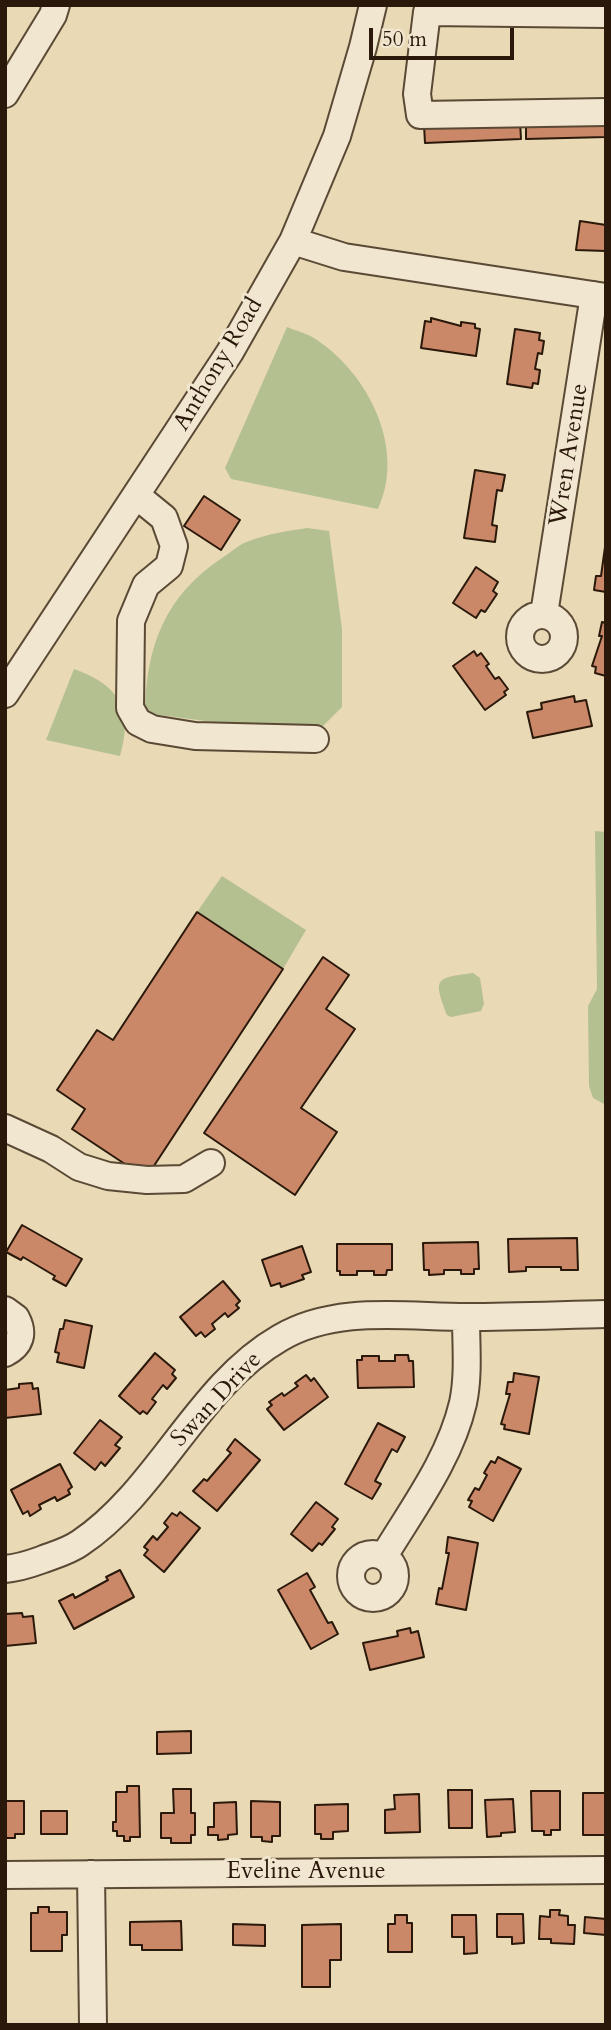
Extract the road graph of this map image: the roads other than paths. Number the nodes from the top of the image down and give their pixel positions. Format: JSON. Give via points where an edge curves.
{"nodes":[{"id":1,"x":56,"y":5,"type":"edge"},
{"id":2,"x":373,"y":5,"type":"edge"},
{"id":3,"x":606,"y":14,"type":"edge"},
{"id":4,"x":5,"y":94,"type":"edge"},
{"id":5,"x":606,"y":112,"type":"edge"},
{"id":6,"x":293,"y":241,"type":"junction"},
{"id":7,"x":600,"y":296,"type":"edge"},
{"id":8,"x":137,"y":496,"type":"junction"},
{"id":9,"x":544,"y":614,"type":"dead end"},
{"id":10,"x":5,"y":694,"type":"edge"},
{"id":11,"x":315,"y":739,"type":"dead end"},
{"id":12,"x":5,"y":1128,"type":"edge"},
{"id":13,"x":211,"y":1163,"type":"dead end"},
{"id":14,"x":5,"y":1310,"type":"edge"},
{"id":15,"x":606,"y":1314,"type":"edge"},
{"id":16,"x":466,"y":1317,"type":"junction"},
{"id":17,"x":5,"y":1353,"type":"edge"},
{"id":18,"x":384,"y":1556,"type":"dead end"},
{"id":19,"x":5,"y":1569,"type":"edge"},
{"id":20,"x":606,"y":1870,"type":"edge"},
{"id":21,"x":91,"y":1874,"type":"junction"},
{"id":22,"x":5,"y":1875,"type":"edge"},
{"id":23,"x":93,"y":2025,"type":"edge"}],
"edges":[{"from":1,"to":4,"type":"street"},
{"from":2,"to":6,"type":"street","name":"Anthony Road","via":[[337,136]]},
{"from":3,"to":5,"type":"street","via":[[427,12],[417,94],[420,115]]},
{"from":6,"to":7,"type":"street","name":"Wren Avenue","via":[[344,257]]},
{"from":6,"to":8,"type":"street","name":"Anthony Road","via":[[230,352]]},
{"from":7,"to":9,"type":"street","name":"Wren Avenue"},
{"from":8,"to":10,"type":"street","name":"Anthony Road"},
{"from":8,"to":11,"type":"street","via":[[164,518],[174,546],[169,566],[146,585],[131,621],[130,708],[138,722],[195,736]]},
{"from":12,"to":13,"type":"street","via":[[79,1167],[108,1176],[184,1179]]},
{"from":14,"to":17,"type":"street","via":[[16,1318],[21,1334],[13,1349]]},
{"from":15,"to":16,"type":"street","name":"Swan Drive"},
{"from":16,"to":18,"type":"street","via":[[466,1383],[451,1441]]},
{"from":16,"to":19,"type":"street","name":"Swan Drive","via":[[343,1317],[312,1323],[280,1338],[228,1380],[111,1520],[79,1545]]},
{"from":20,"to":21,"type":"street","name":"Eveline Avenue"},
{"from":21,"to":22,"type":"street","name":"Eveline Avenue"},
{"from":21,"to":23,"type":"street"}]}
